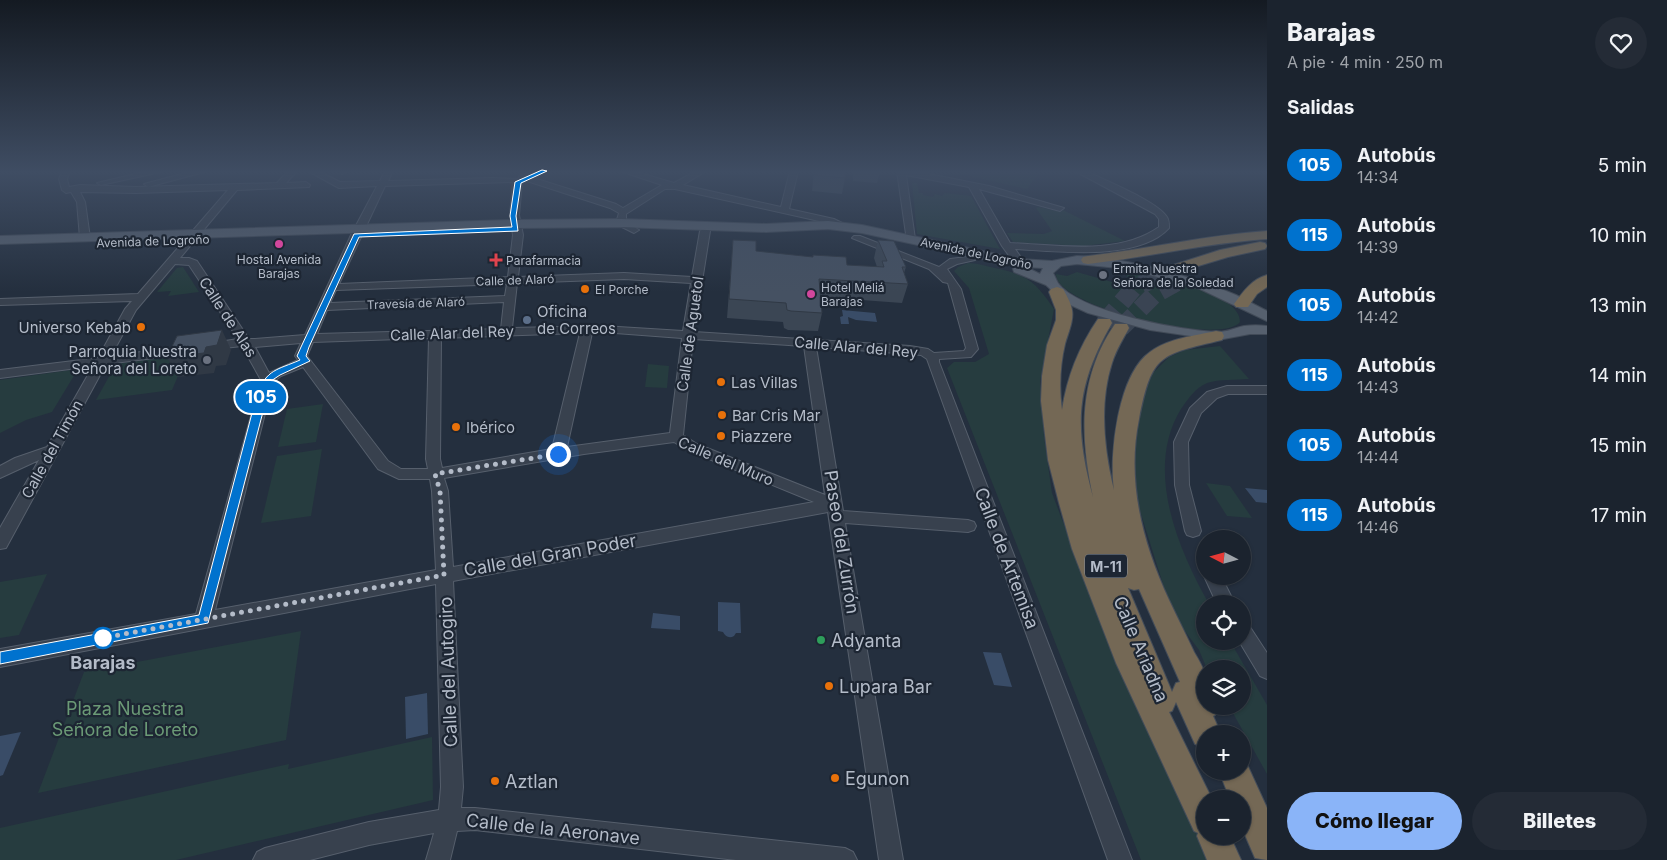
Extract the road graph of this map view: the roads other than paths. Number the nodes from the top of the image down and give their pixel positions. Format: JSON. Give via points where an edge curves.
{"nodes":[{"id":1,"x":82,"y":211,"type":"edge"},
{"id":2,"x":214,"y":211,"type":"edge"},
{"id":3,"x":369,"y":211,"type":"edge"},
{"id":4,"x":515,"y":211,"type":"edge"},
{"id":5,"x":617,"y":211,"type":"edge"},
{"id":6,"x":629,"y":211,"type":"edge"},
{"id":7,"x":780,"y":211,"type":"edge"},
{"id":8,"x":907,"y":211,"type":"edge"},
{"id":9,"x":987,"y":211,"type":"edge"},
{"id":10,"x":1156,"y":211,"type":"edge"},
{"id":11,"x":784,"y":212,"type":"joint"},
{"id":12,"x":622,"y":217,"type":"junction"},
{"id":13,"x":514,"y":226,"type":"junction"},
{"id":14,"x":634,"y":230,"type":"junction"},
{"id":15,"x":810,"y":230,"type":"junction"},
{"id":16,"x":705,"y":231,"type":"junction"},
{"id":17,"x":839,"y":231,"type":"junction"},
{"id":18,"x":358,"y":232,"type":"junction"},
{"id":19,"x":1267,"y":235,"type":"edge"},
{"id":20,"x":191,"y":237,"type":"junction"},
{"id":21,"x":84,"y":238,"type":"junction"},
{"id":22,"x":857,"y":238,"type":"junction"},
{"id":23,"x":910,"y":239,"type":"junction"},
{"id":24,"x":0,"y":240,"type":"edge"},
{"id":25,"x":1267,"y":245,"type":"edge"},
{"id":26,"x":0,"y":246,"type":"edge"},
{"id":27,"x":1007,"y":246,"type":"junction"},
{"id":28,"x":1267,"y":252,"type":"edge"},
{"id":29,"x":971,"y":258,"type":"junction"},
{"id":30,"x":1088,"y":260,"type":"junction"},
{"id":31,"x":170,"y":261,"type":"junction"},
{"id":32,"x":1020,"y":263,"type":"junction"},
{"id":33,"x":1051,"y":265,"type":"junction"},
{"id":34,"x":1175,"y":270,"type":"tunnel mouth"},
{"id":35,"x":1192,"y":274,"type":"tunnel mouth"},
{"id":36,"x":512,"y":280,"type":"junction"},
{"id":37,"x":697,"y":280,"type":"junction"},
{"id":38,"x":1267,"y":280,"type":"edge"},
{"id":39,"x":954,"y":285,"type":"junction"},
{"id":40,"x":332,"y":287,"type":"junction"},
{"id":41,"x":1053,"y":287,"type":"junction"},
{"id":42,"x":140,"y":297,"type":"junction"},
{"id":43,"x":509,"y":300,"type":"junction"},
{"id":44,"x":0,"y":302,"type":"edge"},
{"id":45,"x":1244,"y":306,"type":"junction"},
{"id":46,"x":324,"y":307,"type":"junction"},
{"id":47,"x":1267,"y":317,"type":"edge"},
{"id":48,"x":587,"y":329,"type":"junction"},
{"id":49,"x":1248,"y":330,"type":"junction"},
{"id":50,"x":1267,"y":330,"type":"edge"},
{"id":51,"x":506,"y":331,"type":"junction"},
{"id":52,"x":435,"y":334,"type":"junction"},
{"id":53,"x":688,"y":334,"type":"junction"},
{"id":54,"x":1216,"y":336,"type":"junction"},
{"id":55,"x":309,"y":338,"type":"junction"},
{"id":56,"x":245,"y":342,"type":"junction"},
{"id":57,"x":809,"y":343,"type":"junction"},
{"id":58,"x":933,"y":358,"type":"junction"},
{"id":59,"x":102,"y":361,"type":"junction"},
{"id":60,"x":305,"y":361,"type":"junction"},
{"id":61,"x":0,"y":374,"type":"edge"},
{"id":62,"x":267,"y":380,"type":"junction"},
{"id":63,"x":1267,"y":390,"type":"edge"},
{"id":64,"x":676,"y":437,"type":"junction"},
{"id":65,"x":52,"y":450,"type":"junction"},
{"id":66,"x":558,"y":454,"type":"junction"},
{"id":67,"x":0,"y":473,"type":"edge"},
{"id":68,"x":435,"y":474,"type":"junction"},
{"id":69,"x":836,"y":510,"type":"junction"},
{"id":70,"x":968,"y":526,"type":"dead end"},
{"id":71,"x":1193,"y":531,"type":"dead end"},
{"id":72,"x":0,"y":543,"type":"edge"},
{"id":73,"x":444,"y":575,"type":"junction"},
{"id":74,"x":204,"y":619,"type":"junction"},
{"id":75,"x":1251,"y":644,"type":"edge"},
{"id":76,"x":0,"y":658,"type":"edge"},
{"id":77,"x":1267,"y":670,"type":"edge"},
{"id":78,"x":1196,"y":686,"type":"edge"},
{"id":79,"x":1202,"y":725,"type":"edge"},
{"id":80,"x":1196,"y":779,"type":"edge"},
{"id":81,"x":1238,"y":780,"type":"edge"},
{"id":82,"x":1196,"y":801,"type":"edge"},
{"id":83,"x":449,"y":819,"type":"junction"},
{"id":84,"x":1251,"y":827,"type":"edge"},
{"id":85,"x":1217,"y":845,"type":"edge"},
{"id":86,"x":1224,"y":845,"type":"edge"},
{"id":87,"x":1267,"y":846,"type":"edge"},
{"id":88,"x":265,"y":860,"type":"edge"},
{"id":89,"x":438,"y":860,"type":"edge"},
{"id":90,"x":846,"y":860,"type":"edge"},
{"id":91,"x":892,"y":860,"type":"edge"},
{"id":92,"x":1120,"y":860,"type":"edge"},
{"id":93,"x":1224,"y":860,"type":"edge"},
{"id":94,"x":1230,"y":860,"type":"edge"},
{"id":95,"x":1267,"y":860,"type":"edge"}],
"edges":[{"from":1,"to":21,"type":"street"},
{"from":2,"to":20,"type":"street","name":"Calle del Timón"},
{"from":3,"to":18,"type":"street"},
{"from":4,"to":13,"type":"street"},
{"from":5,"to":12,"type":"street"},
{"from":6,"to":12,"type":"street"},
{"from":7,"to":11,"type":"street"},
{"from":8,"to":23,"type":"street"},
{"from":9,"to":27,"type":"street"},
{"from":10,"to":27,"type":"street","via":[[1164,219],[1164,228],[1150,238],[1117,246]]},
{"from":11,"to":17,"type":"street","via":[[831,222]]},
{"from":12,"to":13,"type":"main road","name":"Avenida de Logroño"},
{"from":12,"to":14,"type":"street"},
{"from":12,"to":15,"type":"main road","name":"Avenida de Logroño"},
{"from":13,"to":14,"type":"main road","name":"Avenida de Logroño"},
{"from":13,"to":18,"type":"main road","name":"Avenida de Logroño"},
{"from":13,"to":36,"type":"street","via":[[518,235]]},
{"from":14,"to":16,"type":"main road","name":"Avenida de Logroño"},
{"from":15,"to":16,"type":"main road","name":"Avenida de Logroño"},
{"from":15,"to":17,"type":"main road","name":"Avenida de Logroño"},
{"from":16,"to":37,"type":"street","name":"Calle de Aguetol"},
{"from":17,"to":22,"type":"main road","name":"Avenida de Logroño"},
{"from":17,"to":23,"type":"main road","name":"Avenida de Logroño"},
{"from":18,"to":20,"type":"main road","name":"Avenida de Logroño"},
{"from":18,"to":40,"type":"street"},
{"from":19,"to":30,"type":"highway","via":[[1215,239]]},
{"from":20,"to":21,"type":"main road","name":"Avenida de Logroño"},
{"from":20,"to":26,"type":"main road","name":"Avenida de Logroño"},
{"from":20,"to":31,"type":"street","name":"Calle del Timón"},
{"from":21,"to":24,"type":"main road","name":"Avenida de Logroño"},
{"from":22,"to":29,"type":"main road","name":"Avenida de Logroño"},
{"from":22,"to":39,"type":"street","via":[[933,267]]},
{"from":23,"to":32,"type":"main road","name":"Avenida de Logroño"},
{"from":25,"to":34,"type":"highway","via":[[1225,253]]},
{"from":27,"to":32,"type":"street"},
{"from":28,"to":35,"type":"highway"},
{"from":29,"to":39,"type":"street","via":[[954,261],[942,269]]},
{"from":29,"to":41,"type":"main road","name":"Avenida de Logroño","via":[[1018,269]]},
{"from":30,"to":33,"type":"main road","name":"Avenida de Logroño"},
{"from":30,"to":45,"type":"main road","name":"Avenida de Logroño","via":[[1144,268],[1183,278],[1220,292]]},
{"from":31,"to":42,"type":"street","name":"Calle del Timón"},
{"from":31,"to":56,"type":"street","name":"Calle de Alas","via":[[193,263]]},
{"from":32,"to":33,"type":"main road","name":"Avenida de Logroño"},
{"from":33,"to":41,"type":"main road","via":[[1046,272]]},
{"from":36,"to":37,"type":"street","name":"Calle de Alaró","via":[[624,276]]},
{"from":36,"to":40,"type":"street","name":"Calle de Alaró"},
{"from":36,"to":43,"type":"street"},
{"from":37,"to":53,"type":"street","name":"Calle de Aguetol"},
{"from":38,"to":45,"type":"highway","via":[[1251,291]]},
{"from":39,"to":58,"type":"street","via":[[972,349],[967,354]]},
{"from":40,"to":46,"type":"street"},
{"from":41,"to":54,"type":"main road","name":"Avenida de Logroño","via":[[1090,308],[1134,322]]},
{"from":41,"to":82,"type":"highway","via":[[1064,310],[1051,376],[1050,401],[1058,460],[1084,549],[1130,663]]},
{"from":42,"to":44,"type":"street"},
{"from":42,"to":59,"type":"street","name":"Calle del Timón"},
{"from":43,"to":46,"type":"street","name":"Travesía de Alaró"},
{"from":43,"to":51,"type":"street"},
{"from":45,"to":47,"type":"main road"},
{"from":45,"to":49,"type":"main road","via":[[1252,320]]},
{"from":46,"to":55,"type":"street"},
{"from":48,"to":51,"type":"street","name":"Calle Alar del Rey"},
{"from":48,"to":53,"type":"street","name":"Calle Alar del Rey"},
{"from":48,"to":66,"type":"street"},
{"from":49,"to":50,"type":"main road"},
{"from":49,"to":54,"type":"main road","name":"Avenida de Logroño"},
{"from":51,"to":52,"type":"street","name":"Calle Alar del Rey"},
{"from":52,"to":55,"type":"street","name":"Calle Alar del Rey"},
{"from":52,"to":68,"type":"street","name":"Calle del Autogiro"},
{"from":53,"to":57,"type":"street","name":"Calle Alar del Rey"},
{"from":53,"to":64,"type":"street","name":"Calle de Aguetol"},
{"from":54,"to":78,"type":"highway","via":[[1156,354],[1140,376],[1126,426],[1122,476],[1127,518],[1138,557]]},
{"from":55,"to":56,"type":"street","name":"Calle Alar del Rey"},
{"from":55,"to":60,"type":"street","via":[[301,356]]},
{"from":56,"to":59,"type":"street","name":"Calle Alar del Rey"},
{"from":56,"to":62,"type":"street","name":"Calle de Alas"},
{"from":57,"to":58,"type":"street","name":"Calle Alar del Rey","via":[[910,350],[924,352]]},
{"from":57,"to":69,"type":"street","name":"Paseo del Zurrón"},
{"from":58,"to":92,"type":"street","name":"Calle de Artemisa"},
{"from":59,"to":61,"type":"street","name":"Calle Alar del Rey"},
{"from":59,"to":65,"type":"street","name":"Calle del Timón"},
{"from":60,"to":62,"type":"street"},
{"from":60,"to":68,"type":"street","name":"Calle del Muro","via":[[383,465],[399,474]]},
{"from":62,"to":74,"type":"street"},
{"from":63,"to":71,"type":"street","via":[[1227,390],[1212,395],[1195,411],[1182,442],[1182,485]]},
{"from":64,"to":66,"type":"street","name":"Calle del Muro"},
{"from":64,"to":69,"type":"street","name":"Calle del Muro","via":[[700,451]]},
{"from":65,"to":67,"type":"street"},
{"from":65,"to":72,"type":"street","name":"Calle del Timón"},
{"from":66,"to":68,"type":"street","name":"Calle del Muro"},
{"from":68,"to":73,"type":"street","name":"Calle del Autogiro","via":[[440,491]]},
{"from":69,"to":70,"type":"street","name":"Calle del Muro"},
{"from":69,"to":73,"type":"street","name":"Calle del Gran Poder","via":[[795,510]]},
{"from":69,"to":91,"type":"street","name":"Paseo del Zurrón"},
{"from":73,"to":74,"type":"street","name":"Calle del Gran Poder"},
{"from":73,"to":83,"type":"street","name":"Calle del Autogiro","via":[[451,753]]},
{"from":74,"to":76,"type":"street","name":"Calle del Gran Poder"},
{"from":75,"to":77,"type":"street"},
{"from":79,"to":80,"type":"highway","name":"Calle Ariadna","number":"M-11","via":[[1123,555],[1097,469],[1094,443],[1096,393],[1112,325],[1086,355],[1075,386],[1072,436],[1076,463],[1085,506],[1101,552]]},
{"from":81,"to":87,"type":"highway"},
{"from":83,"to":88,"type":"street","name":"Calle de la Aeronave","via":[[419,823]]},
{"from":83,"to":89,"type":"street","name":"Calle del Autogiro"},
{"from":83,"to":90,"type":"street","name":"Calle de la Aeronave","via":[[475,819]]},
{"from":84,"to":95,"type":"highway"},
{"from":85,"to":93,"type":"highway"},
{"from":86,"to":94,"type":"highway"}]}
